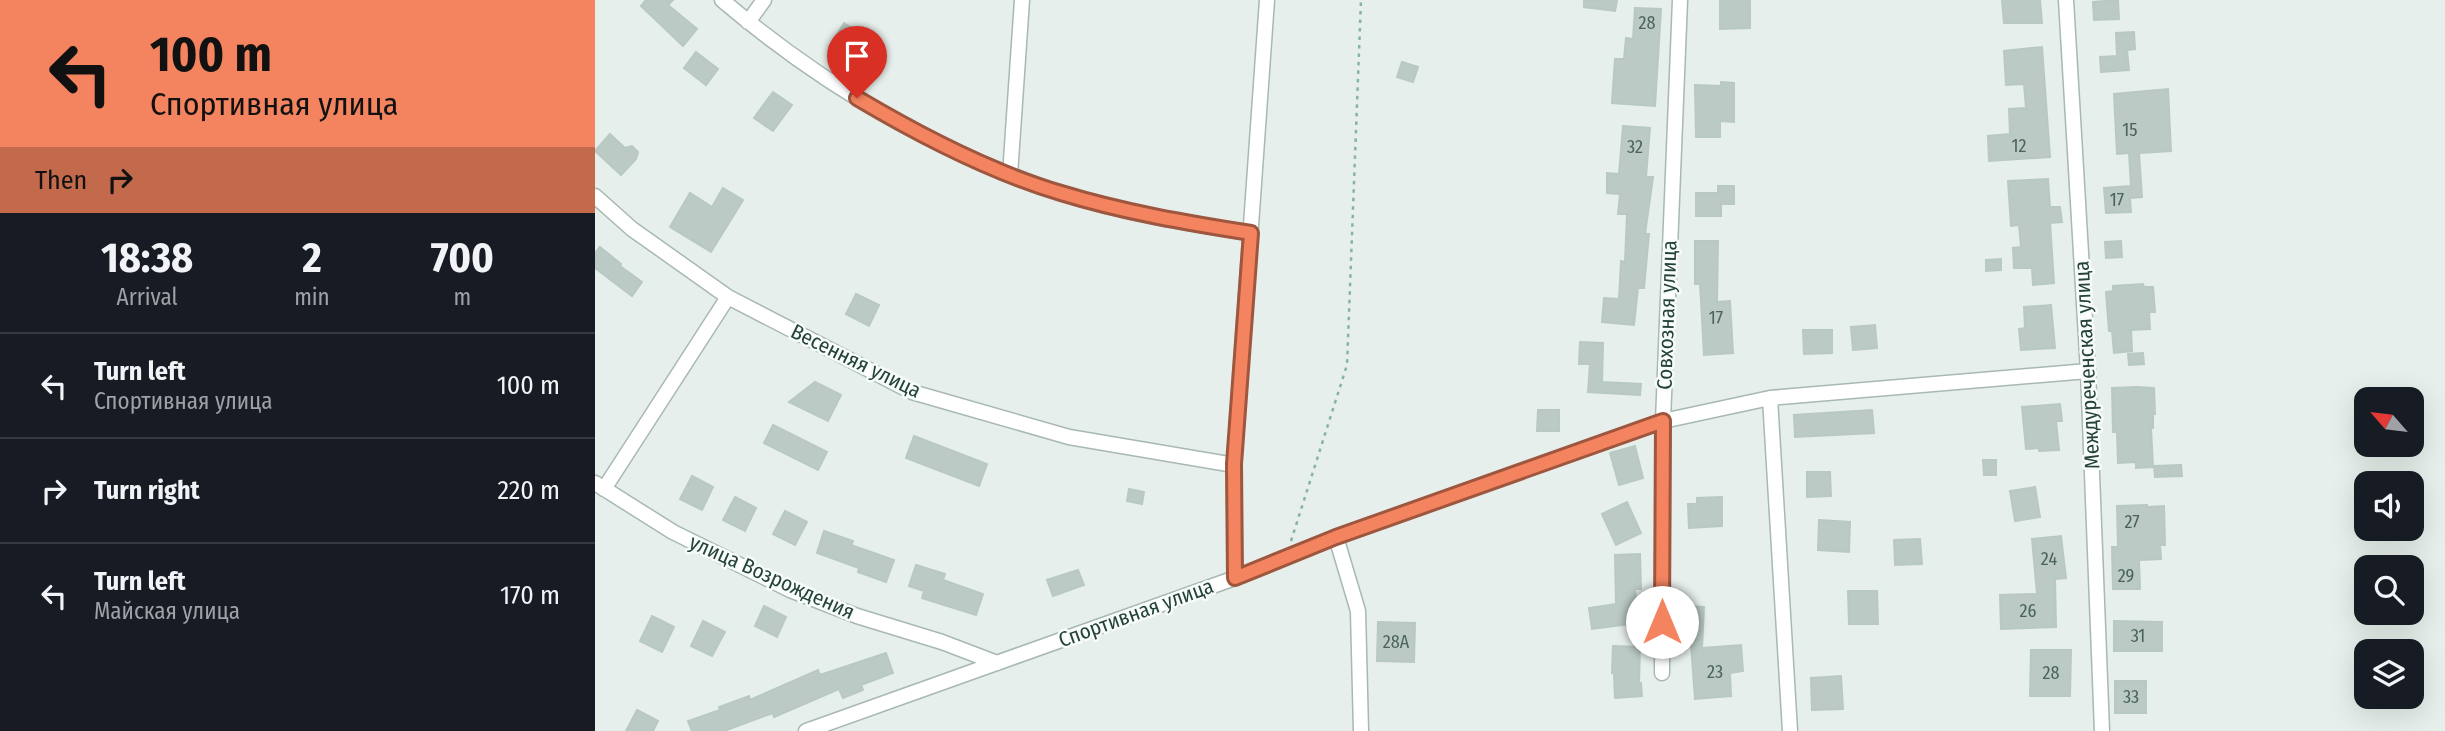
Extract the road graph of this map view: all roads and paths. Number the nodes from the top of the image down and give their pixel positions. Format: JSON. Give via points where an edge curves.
{"nodes":[{"id":1,"x":722,"y":0,"type":"edge"},
{"id":2,"x":764,"y":0,"type":"edge"},
{"id":3,"x":1022,"y":0,"type":"edge"},
{"id":4,"x":1267,"y":0,"type":"edge"},
{"id":5,"x":1361,"y":0,"type":"edge"},
{"id":6,"x":1680,"y":0,"type":"edge"},
{"id":7,"x":2066,"y":0,"type":"edge"},
{"id":8,"x":748,"y":22,"type":"junction"},
{"id":9,"x":1010,"y":175,"type":"junction"},
{"id":10,"x":595,"y":196,"type":"edge"},
{"id":11,"x":1251,"y":233,"type":"junction"},
{"id":12,"x":728,"y":297,"type":"junction"},
{"id":13,"x":2088,"y":371,"type":"junction"},
{"id":14,"x":1770,"y":398,"type":"junction"},
{"id":15,"x":1663,"y":421,"type":"junction"},
{"id":16,"x":1234,"y":464,"type":"junction"},
{"id":17,"x":599,"y":486,"type":"edge"},
{"id":18,"x":1336,"y":537,"type":"junction"},
{"id":19,"x":1285,"y":558,"type":"junction"},
{"id":20,"x":1235,"y":578,"type":"junction"},
{"id":21,"x":997,"y":663,"type":"junction"},
{"id":22,"x":1662,"y":673,"type":"dead end"},
{"id":23,"x":806,"y":731,"type":"edge"},
{"id":24,"x":1361,"y":731,"type":"edge"},
{"id":25,"x":1790,"y":731,"type":"edge"},
{"id":26,"x":2102,"y":731,"type":"edge"}],
"edges":[{"from":1,"to":8,"type":"street"},
{"from":2,"to":8,"type":"street"},
{"from":3,"to":9,"type":"street"},
{"from":4,"to":11,"type":"street"},
{"from":5,"to":19,"type":"path","via":[[1347,365]]},
{"from":6,"to":15,"type":"street","name":"Совхозная улица"},
{"from":7,"to":13,"type":"street","name":"Междуреченская улица"},
{"from":8,"to":9,"type":"street","via":[[815,72],[879,111]]},
{"from":9,"to":11,"type":"street","via":[[1112,208]]},
{"from":10,"to":12,"type":"street","name":"Весенняя улица","via":[[632,229]]},
{"from":11,"to":16,"type":"street"},
{"from":12,"to":16,"type":"street","name":"Весенняя улица","via":[[912,392],[1069,437]]},
{"from":12,"to":17,"type":"street"},
{"from":13,"to":14,"type":"street","name":"Спортивная улица"},
{"from":13,"to":26,"type":"street","name":"Междуреченская улица"},
{"from":14,"to":15,"type":"street","name":"Спортивная улица"},
{"from":14,"to":25,"type":"street"},
{"from":15,"to":18,"type":"street","name":"Спортивная улица"},
{"from":15,"to":22,"type":"street","name":"Совхозная улица"},
{"from":16,"to":20,"type":"street"},
{"from":17,"to":21,"type":"street","name":"улица Возрождения","via":[[673,532],[790,590]]},
{"from":18,"to":19,"type":"street","name":"Спортивная улица"},
{"from":18,"to":24,"type":"street","via":[[1358,611]]},
{"from":19,"to":20,"type":"street","name":"Спортивная улица"},
{"from":20,"to":21,"type":"street","name":"Спортивная улица"},
{"from":21,"to":23,"type":"street","name":"Спортивная улица"}]}
